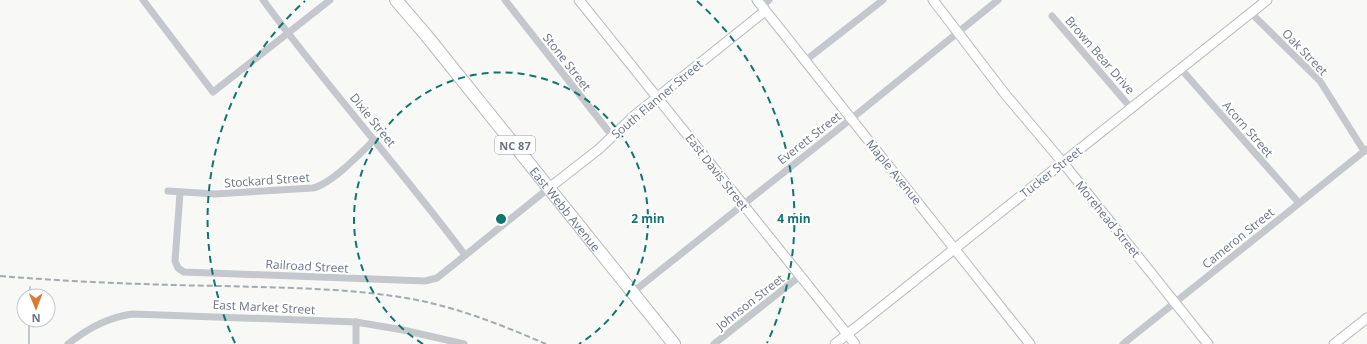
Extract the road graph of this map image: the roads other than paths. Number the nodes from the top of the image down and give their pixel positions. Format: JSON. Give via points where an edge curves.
{"nodes":[{"id":1,"x":143,"y":0,"type":"edge"},
{"id":2,"x":263,"y":0,"type":"edge"},
{"id":3,"x":330,"y":0,"type":"edge"},
{"id":4,"x":396,"y":0,"type":"edge"},
{"id":5,"x":505,"y":0,"type":"edge"},
{"id":6,"x":579,"y":0,"type":"edge"},
{"id":7,"x":769,"y":0,"type":"edge"},
{"id":8,"x":883,"y":0,"type":"edge"},
{"id":9,"x":934,"y":0,"type":"edge"},
{"id":10,"x":998,"y":0,"type":"edge"},
{"id":11,"x":1267,"y":0,"type":"edge"},
{"id":12,"x":761,"y":6,"type":"edge"},
{"id":13,"x":1251,"y":12,"type":"junction"},
{"id":14,"x":1052,"y":16,"type":"dead end"},
{"id":15,"x":958,"y":32,"type":"junction"},
{"id":16,"x":287,"y":33,"type":"junction"},
{"id":17,"x":806,"y":60,"type":"junction"},
{"id":18,"x":1181,"y":69,"type":"junction"},
{"id":19,"x":656,"y":97,"type":"junction"},
{"id":20,"x":1131,"y":108,"type":"junction"},
{"id":21,"x":851,"y":120,"type":"junction"},
{"id":22,"x":613,"y":137,"type":"junction"},
{"id":23,"x":374,"y":140,"type":"junction"},
{"id":24,"x":1365,"y":150,"type":"edge"},
{"id":25,"x":1064,"y":164,"type":"junction"},
{"id":26,"x":550,"y":188,"type":"junction"},
{"id":27,"x":168,"y":192,"type":"dead end"},
{"id":28,"x":180,"y":193,"type":"junction"},
{"id":29,"x":742,"y":204,"type":"junction"},
{"id":30,"x":1299,"y":204,"type":"junction"},
{"id":31,"x":955,"y":249,"type":"junction"},
{"id":32,"x":465,"y":254,"type":"junction"},
{"id":33,"x":800,"y":276,"type":"junction"},
{"id":34,"x":633,"y":292,"type":"junction"},
{"id":35,"x":1175,"y":304,"type":"junction"},
{"id":36,"x":1367,"y":318,"type":"edge"},
{"id":37,"x":356,"y":322,"type":"junction"},
{"id":38,"x":847,"y":334,"type":"junction"},
{"id":39,"x":68,"y":344,"type":"edge"},
{"id":40,"x":356,"y":344,"type":"edge"},
{"id":41,"x":464,"y":344,"type":"edge"},
{"id":42,"x":674,"y":344,"type":"edge"},
{"id":43,"x":714,"y":344,"type":"edge"},
{"id":44,"x":835,"y":344,"type":"edge"},
{"id":45,"x":855,"y":344,"type":"edge"},
{"id":46,"x":1030,"y":344,"type":"edge"},
{"id":47,"x":1123,"y":344,"type":"edge"},
{"id":48,"x":1208,"y":344,"type":"edge"},
{"id":49,"x":1334,"y":344,"type":"edge"}],
"edges":[{"from":1,"to":16,"type":"street","via":[[213,92]]},
{"from":2,"to":16,"type":"street","name":"Dixie Street"},
{"from":3,"to":16,"type":"street"},
{"from":4,"to":26,"type":"highway","name":"East Webb Avenue","number":"NC 87"},
{"from":5,"to":22,"type":"street","name":"Stone Street"},
{"from":6,"to":19,"type":"street","name":"East Davis Street"},
{"from":7,"to":12,"type":"street","name":"South Flanner Street"},
{"from":8,"to":17,"type":"street"},
{"from":9,"to":15,"type":"street","name":"Morehead Street"},
{"from":10,"to":15,"type":"street","name":"Everett Street"},
{"from":11,"to":13,"type":"street","name":"Tucker Street"},
{"from":12,"to":17,"type":"street","name":"Maple Avenue"},
{"from":12,"to":19,"type":"street","name":"South Flanner Street"},
{"from":13,"to":18,"type":"street","name":"Tucker Street"},
{"from":13,"to":24,"type":"street","name":"Oak Street","via":[[1320,81]]},
{"from":14,"to":20,"type":"street","name":"Brown Bear Drive"},
{"from":15,"to":21,"type":"street","name":"Everett Street"},
{"from":15,"to":25,"type":"street","name":"Morehead Street","via":[[1005,94]]},
{"from":16,"to":23,"type":"street","name":"Dixie Street"},
{"from":17,"to":21,"type":"street","name":"Maple Avenue"},
{"from":18,"to":20,"type":"street","name":"Tucker Street"},
{"from":18,"to":30,"type":"street","name":"Acorn Street"},
{"from":19,"to":22,"type":"street","name":"South Flanner Street"},
{"from":19,"to":29,"type":"street","name":"East Davis Street"},
{"from":20,"to":25,"type":"street","name":"Tucker Street"},
{"from":21,"to":29,"type":"street","name":"Everett Street"},
{"from":21,"to":31,"type":"street","name":"Maple Avenue"},
{"from":22,"to":26,"type":"street","name":"South Flanner Street"},
{"from":23,"to":28,"type":"street","name":"Stockard Street","via":[[351,162],[316,188],[233,194]]},
{"from":23,"to":32,"type":"street","name":"Dixie Street"},
{"from":24,"to":30,"type":"street","name":"Cameron Street"},
{"from":25,"to":31,"type":"street","name":"Tucker Street"},
{"from":25,"to":35,"type":"street","name":"Morehead Street"},
{"from":26,"to":32,"type":"street"},
{"from":26,"to":34,"type":"highway","name":"East Webb Avenue","number":"NC 87"},
{"from":27,"to":28,"type":"street","name":"Stockard Street"},
{"from":28,"to":32,"type":"street","name":"Railroad Street","via":[[175,261],[181,270],[187,272],[425,281],[437,278]]},
{"from":29,"to":33,"type":"street","name":"East Davis Street"},
{"from":29,"to":34,"type":"street","name":"Everett Street"},
{"from":30,"to":35,"type":"street","name":"Cameron Street"},
{"from":31,"to":38,"type":"street","name":"Tucker Street"},
{"from":31,"to":46,"type":"street","name":"Maple Avenue"},
{"from":33,"to":38,"type":"street","name":"East Davis Street"},
{"from":33,"to":43,"type":"street","name":"Johnson Street"},
{"from":34,"to":42,"type":"highway","name":"East Webb Avenue","number":"NC 87"},
{"from":35,"to":47,"type":"street","name":"Cameron Street"},
{"from":35,"to":48,"type":"street","name":"Morehead Street"},
{"from":36,"to":49,"type":"street"},
{"from":37,"to":39,"type":"street","name":"East Market Street","via":[[133,314],[101,322]]},
{"from":37,"to":40,"type":"street"},
{"from":37,"to":41,"type":"street","name":"East Market Street"},
{"from":38,"to":44,"type":"street","name":"Tucker Street"},
{"from":38,"to":45,"type":"street","name":"East Davis Street"}]}
